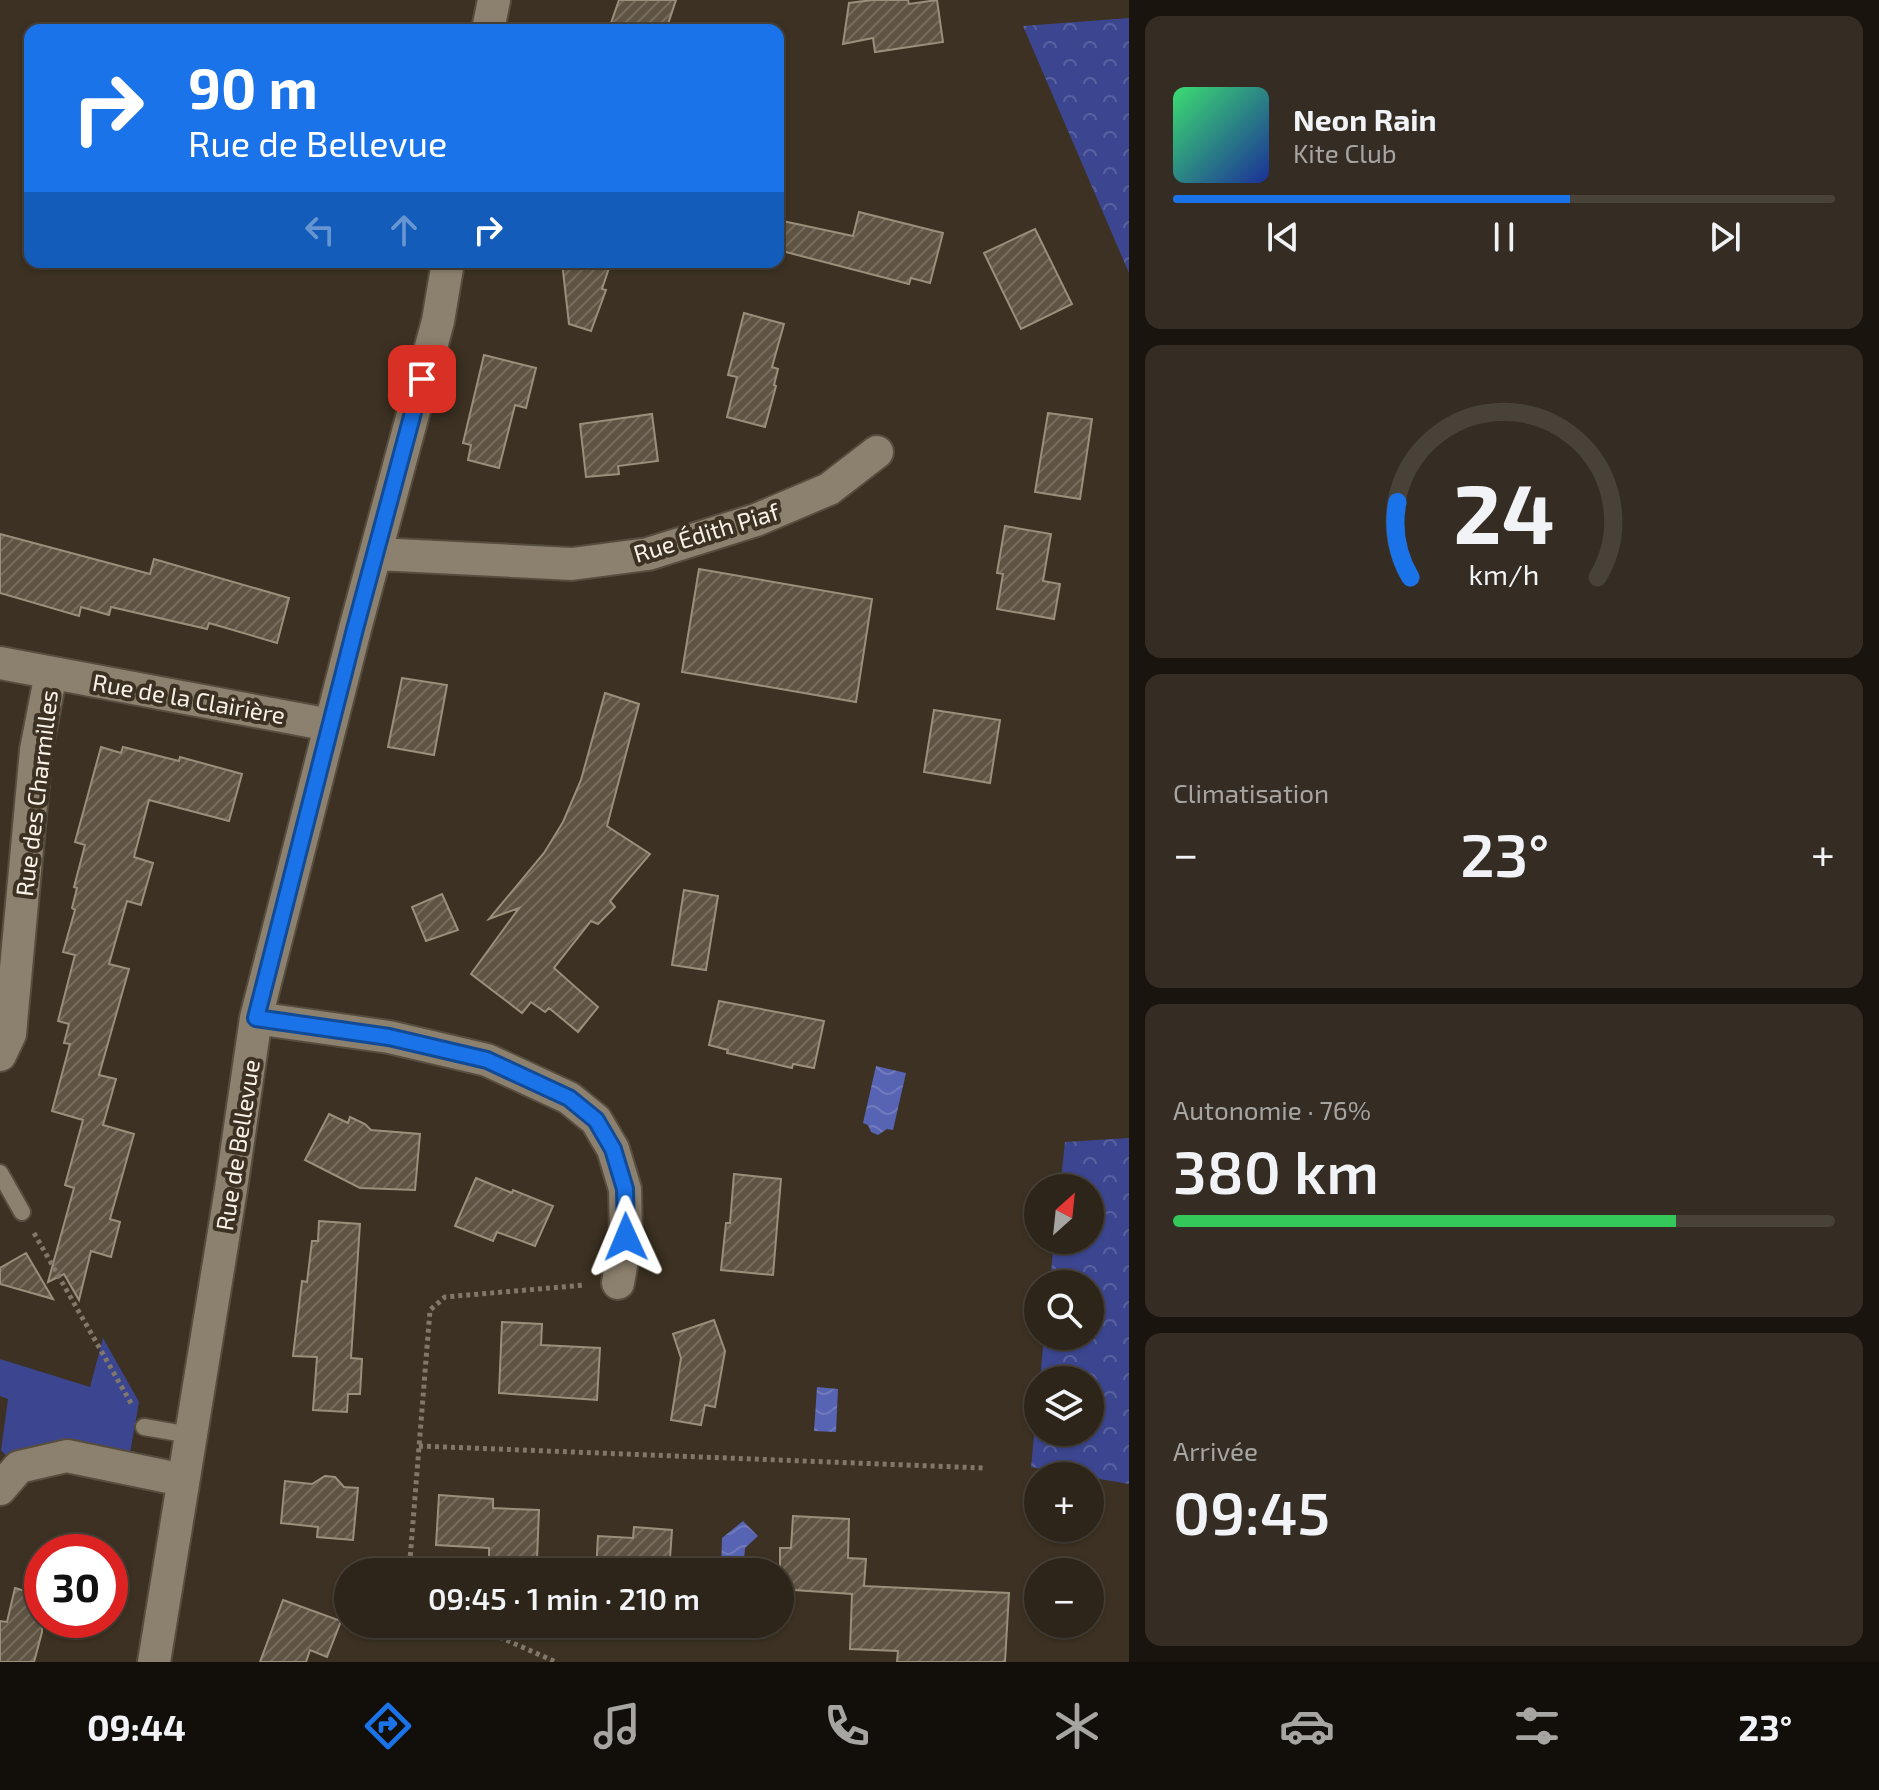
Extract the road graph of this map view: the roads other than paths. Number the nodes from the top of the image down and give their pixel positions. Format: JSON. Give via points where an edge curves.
{"nodes":[{"id":1,"x":494,"y":0,"type":"edge"},
{"id":2,"x":489,"y":24,"type":"edge"},
{"id":3,"x":447,"y":268,"type":"edge"},
{"id":4,"x":877,"y":452,"type":"dead end"},
{"id":5,"x":377,"y":554,"type":"junction"},
{"id":6,"x":0,"y":663,"type":"edge"},
{"id":7,"x":51,"y":673,"type":"junction"},
{"id":8,"x":330,"y":725,"type":"junction"},
{"id":9,"x":256,"y":1018,"type":"junction"},
{"id":10,"x":0,"y":1055,"type":"edge"},
{"id":11,"x":0,"y":1173,"type":"edge"},
{"id":12,"x":22,"y":1212,"type":"road end"},
{"id":13,"x":618,"y":1283,"type":"road end"},
{"id":14,"x":144,"y":1427,"type":"road end"},
{"id":15,"x":190,"y":1435,"type":"junction"},
{"id":16,"x":183,"y":1480,"type":"junction"},
{"id":17,"x":0,"y":1489,"type":"edge"},
{"id":18,"x":154,"y":1662,"type":"edge"}],
"edges":[{"from":1,"to":2,"type":"street"},
{"from":3,"to":5,"type":"street","name":"Rue de Bellevue"},
{"from":4,"to":5,"type":"street","name":"Rue Édith Piaf","via":[[829,489],[756,520],[648,554],[572,564]]},
{"from":5,"to":8,"type":"street","name":"Rue de Bellevue"},
{"from":6,"to":7,"type":"street","name":"Rue de la Clairière"},
{"from":7,"to":8,"type":"street","name":"Rue de la Clairière"},
{"from":7,"to":10,"type":"street","name":"Rue des Charmilles","via":[[36,750],[10,1034]]},
{"from":8,"to":9,"type":"street","name":"Rue de Bellevue"},
{"from":9,"to":13,"type":"street","via":[[389,1037],[487,1060],[569,1098],[596,1120],[613,1149],[625,1189],[626,1237]]},
{"from":9,"to":15,"type":"street","name":"Rue de Bellevue"},
{"from":11,"to":12,"type":"lane"},
{"from":14,"to":15,"type":"lane"},
{"from":15,"to":16,"type":"street","name":"Rue de Bellevue"},
{"from":16,"to":17,"type":"street","via":[[67,1456],[19,1467]]},
{"from":16,"to":18,"type":"street","name":"Rue de Bellevue"}]}
